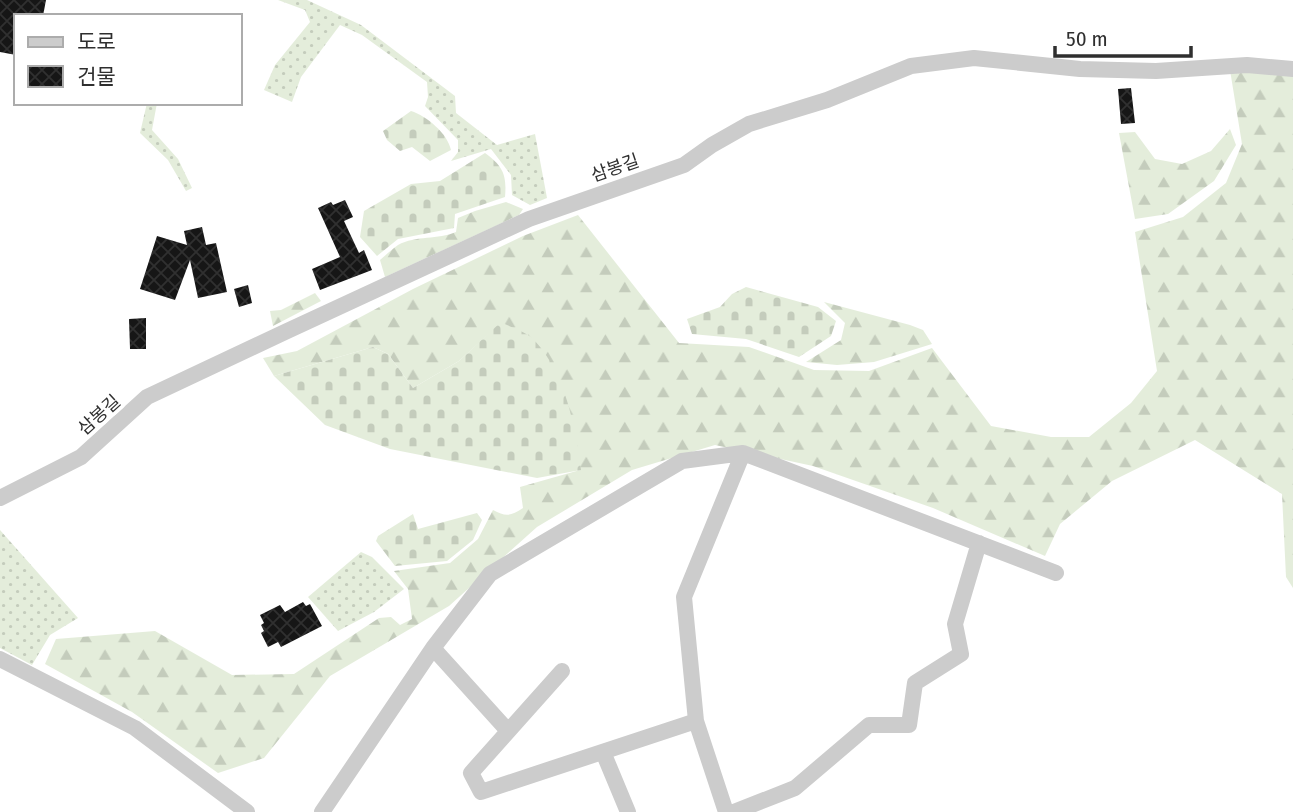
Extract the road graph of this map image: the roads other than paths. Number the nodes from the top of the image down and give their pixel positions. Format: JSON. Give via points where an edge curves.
{"nodes":[{"id":1,"x":1293,"y":69,"type":"edge"},
{"id":2,"x":743,"y":453,"type":"junction"},
{"id":3,"x":0,"y":498,"type":"edge"},
{"id":4,"x":979,"y":543,"type":"junction"},
{"id":5,"x":1056,"y":573,"type":"dead end"},
{"id":6,"x":433,"y":648,"type":"junction"},
{"id":7,"x":0,"y":659,"type":"edge"},
{"id":8,"x":562,"y":671,"type":"dead end"},
{"id":9,"x":696,"y":721,"type":"junction"},
{"id":10,"x":508,"y":731,"type":"junction"},
{"id":11,"x":603,"y":752,"type":"junction"},
{"id":12,"x":247,"y":812,"type":"edge"},
{"id":13,"x":322,"y":812,"type":"edge"},
{"id":14,"x":628,"y":812,"type":"edge"},
{"id":15,"x":726,"y":812,"type":"edge"},
{"id":16,"x":734,"y":812,"type":"edge"}],
"edges":[{"from":1,"to":3,"type":"street","name":"삼봉길","via":[[1247,65],[1156,71],[1080,69],[974,58],[911,66],[827,100],[749,124],[684,165],[529,219],[147,397],[81,457]]},
{"from":2,"to":4,"type":"street"},
{"from":2,"to":6,"type":"street","via":[[682,461],[490,574]]},
{"from":2,"to":9,"type":"street","via":[[684,597]]},
{"from":4,"to":5,"type":"street"},
{"from":4,"to":16,"type":"street","via":[[955,624],[961,654],[915,683],[909,725],[869,725],[795,788]]},
{"from":6,"to":10,"type":"street"},
{"from":6,"to":13,"type":"street"},
{"from":7,"to":12,"type":"street","via":[[135,728]]},
{"from":8,"to":10,"type":"street"},
{"from":9,"to":11,"type":"street"},
{"from":9,"to":15,"type":"street"},
{"from":10,"to":11,"type":"street","via":[[471,773],[481,792]]},
{"from":11,"to":14,"type":"street"}]}
